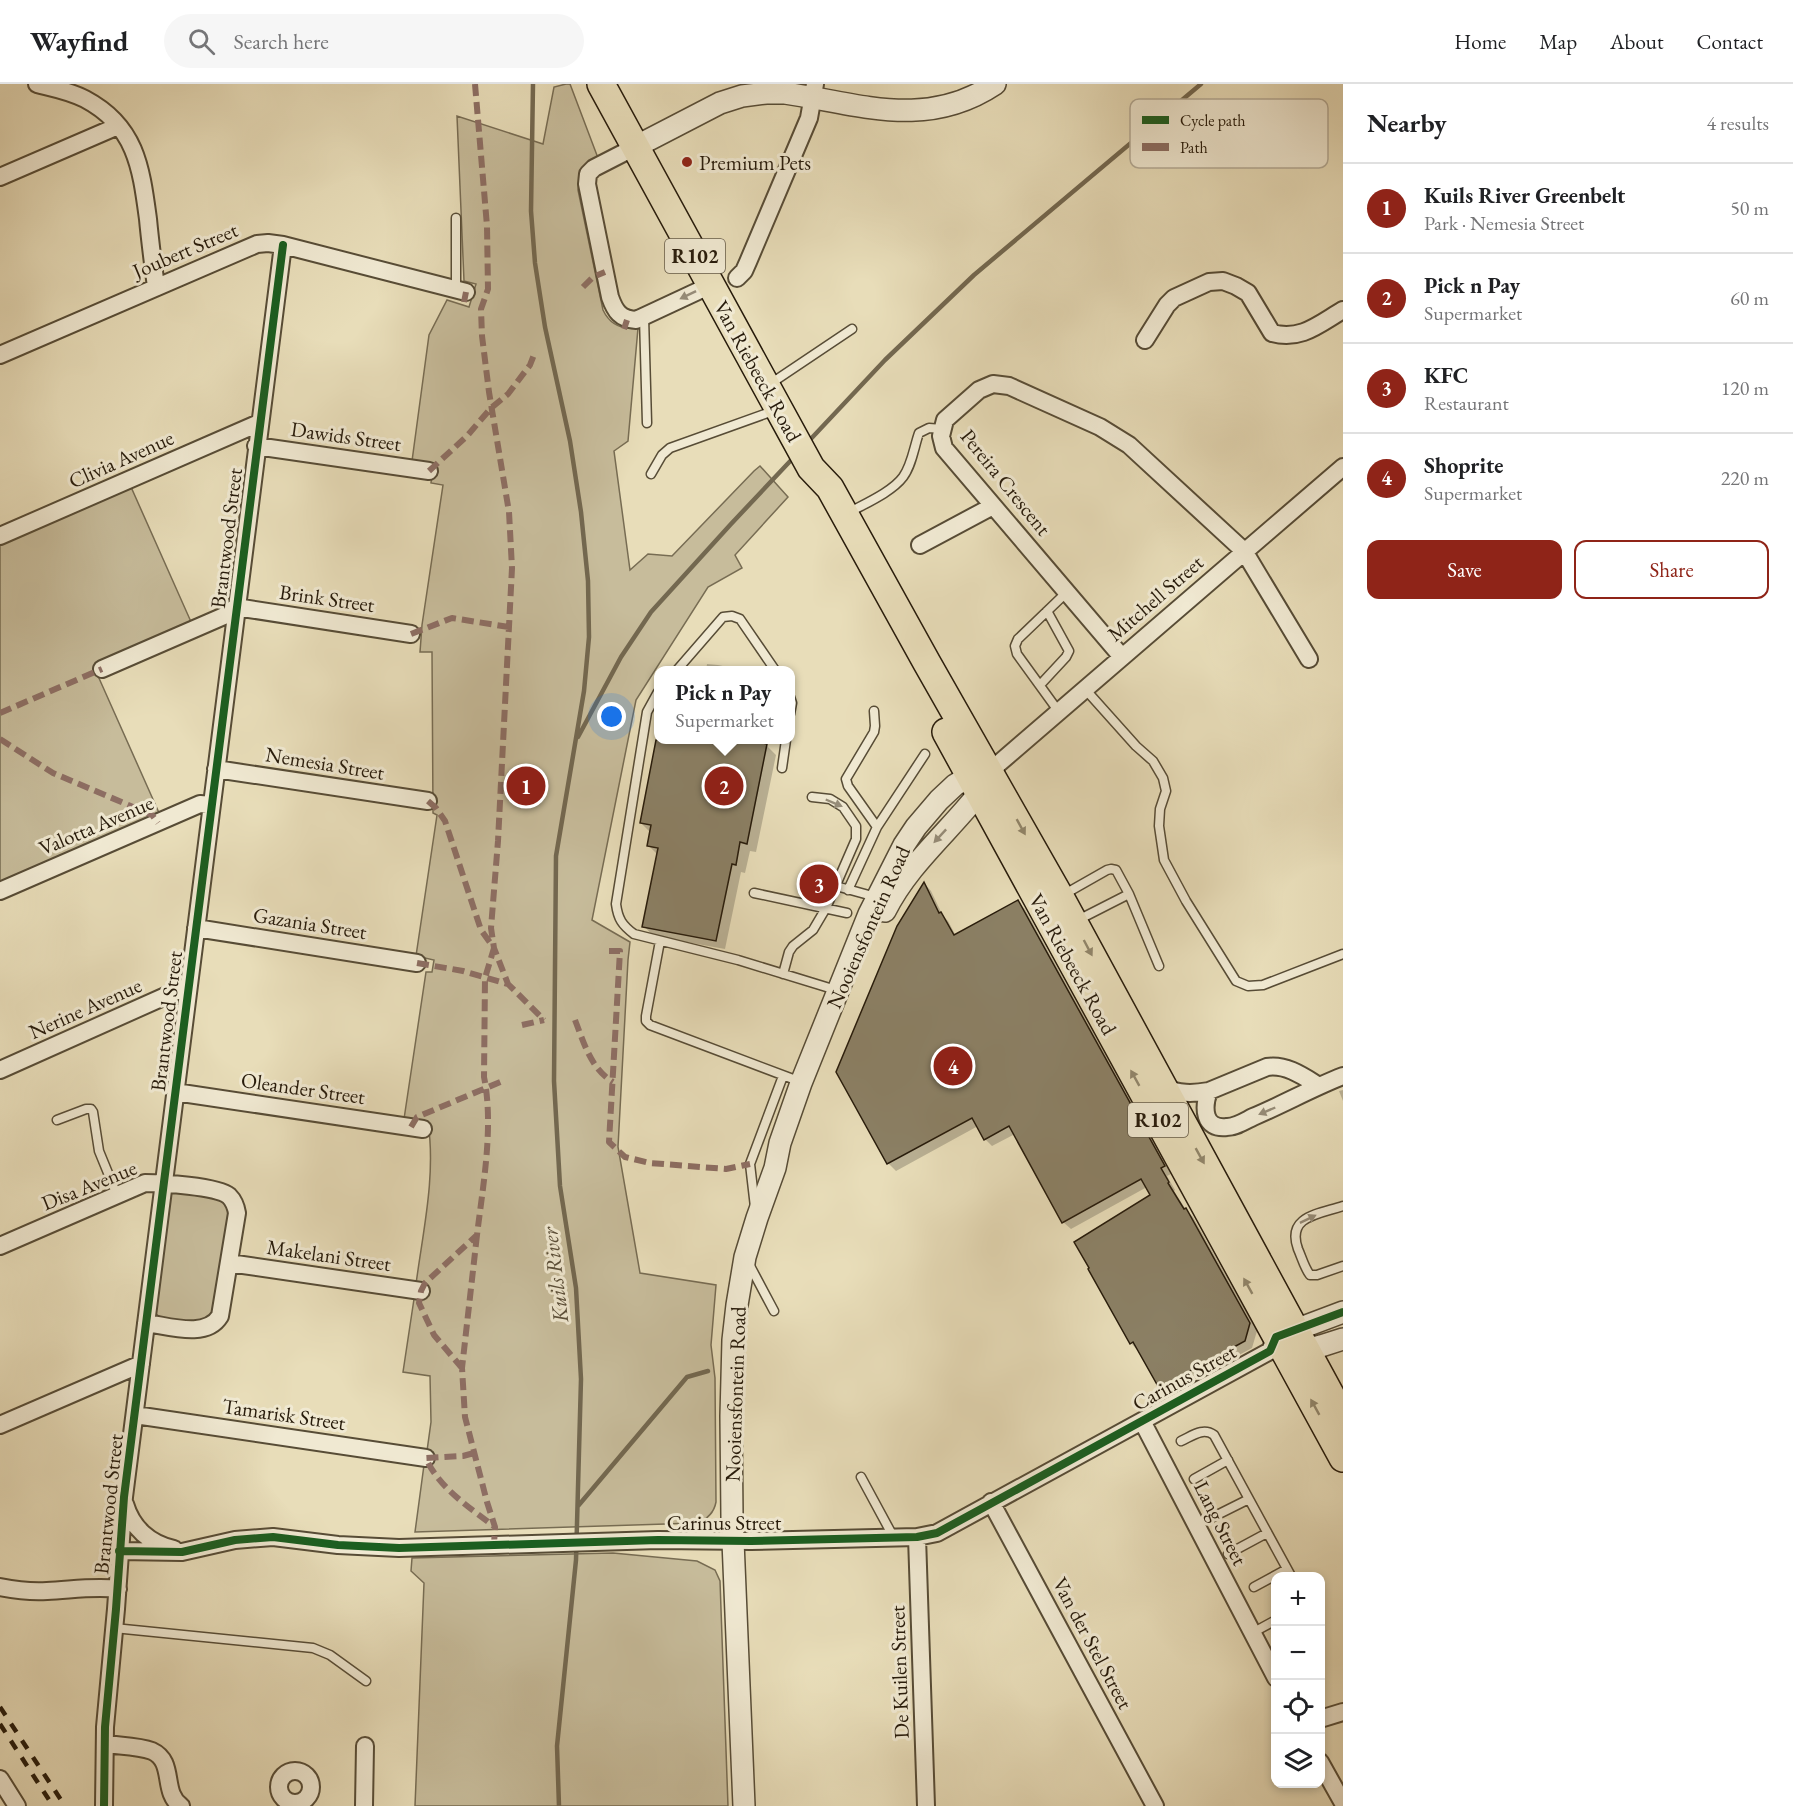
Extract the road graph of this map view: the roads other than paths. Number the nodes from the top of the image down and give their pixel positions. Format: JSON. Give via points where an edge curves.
{"nodes":[{"id":1,"x":37,"y":84,"type":"edge"},
{"id":2,"x":601,"y":84,"type":"edge"},
{"id":3,"x":995,"y":84,"type":"edge"},
{"id":4,"x":814,"y":91,"type":"edge"},
{"id":5,"x":118,"y":126,"type":"junction"},
{"id":6,"x":635,"y":147,"type":"junction"},
{"id":7,"x":0,"y":177,"type":"edge"},
{"id":8,"x":456,"y":218,"type":"dead end"},
{"id":9,"x":283,"y":245,"type":"junction"},
{"id":10,"x":737,"y":278,"type":"dead end"},
{"id":11,"x":711,"y":285,"type":"junction"},
{"id":12,"x":156,"y":287,"type":"junction"},
{"id":13,"x":461,"y":290,"type":"joint"},
{"id":14,"x":1343,"y":309,"type":"edge"},
{"id":15,"x":644,"y":317,"type":"junction"},
{"id":16,"x":852,"y":329,"type":"dead end"},
{"id":17,"x":1145,"y":340,"type":"dead end"},
{"id":18,"x":0,"y":355,"type":"edge"},
{"id":19,"x":779,"y":407,"type":"junction"},
{"id":20,"x":259,"y":423,"type":"junction"},
{"id":21,"x":647,"y":423,"type":"dead end"},
{"id":22,"x":942,"y":429,"type":"junction"},
{"id":23,"x":256,"y":446,"type":"junction"},
{"id":24,"x":1343,"y":467,"type":"edge"},
{"id":25,"x":812,"y":468,"type":"junction"},
{"id":26,"x":429,"y":471,"type":"dead end"},
{"id":27,"x":651,"y":474,"type":"dead end"},
{"id":28,"x":993,"y":506,"type":"junction"},
{"id":29,"x":845,"y":515,"type":"junction"},
{"id":30,"x":0,"y":536,"type":"edge"},
{"id":31,"x":920,"y":545,"type":"dead end"},
{"id":32,"x":1244,"y":551,"type":"junction"},
{"id":33,"x":1067,"y":592,"type":"junction"},
{"id":34,"x":236,"y":608,"type":"junction"},
{"id":35,"x":1047,"y":611,"type":"junction"},
{"id":36,"x":411,"y":634,"type":"dead end"},
{"id":37,"x":1122,"y":657,"type":"junction"},
{"id":38,"x":1309,"y":659,"type":"dead end"},
{"id":39,"x":680,"y":666,"type":"edge"},
{"id":40,"x":772,"y":666,"type":"edge"},
{"id":41,"x":102,"y":669,"type":"dead end"},
{"id":42,"x":1040,"y":685,"type":"junction"},
{"id":43,"x":1085,"y":689,"type":"junction"},
{"id":44,"x":654,"y":699,"type":"edge"},
{"id":45,"x":874,"y":711,"type":"dead end"},
{"id":46,"x":1059,"y":712,"type":"junction"},
{"id":47,"x":785,"y":744,"type":"edge"},
{"id":48,"x":925,"y":754,"type":"dead end"},
{"id":49,"x":782,"y":768,"type":"dead end"},
{"id":50,"x":216,"y":769,"type":"junction"},
{"id":51,"x":985,"y":775,"type":"junction"},
{"id":52,"x":813,"y":798,"type":"dead end"},
{"id":53,"x":428,"y":801,"type":"dead end"},
{"id":54,"x":211,"y":805,"type":"junction"},
{"id":55,"x":878,"y":827,"type":"junction"},
{"id":56,"x":836,"y":886,"type":"junction"},
{"id":57,"x":848,"y":890,"type":"junction"},
{"id":58,"x":0,"y":891,"type":"edge"},
{"id":59,"x":754,"y":893,"type":"dead end"},
{"id":60,"x":1129,"y":894,"type":"junction"},
{"id":61,"x":877,"y":897,"type":"junction"},
{"id":62,"x":1060,"y":897,"type":"junction"},
{"id":63,"x":826,"y":908,"type":"junction"},
{"id":64,"x":847,"y":913,"type":"dead end"},
{"id":65,"x":1074,"y":922,"type":"junction"},
{"id":66,"x":196,"y":928,"type":"junction"},
{"id":67,"x":660,"y":941,"type":"junction"},
{"id":68,"x":1343,"y":954,"type":"edge"},
{"id":69,"x":417,"y":963,"type":"dead end"},
{"id":70,"x":1159,"y":966,"type":"dead end"},
{"id":71,"x":783,"y":974,"type":"junction"},
{"id":72,"x":188,"y":987,"type":"junction"},
{"id":73,"x":843,"y":992,"type":"junction"},
{"id":74,"x":0,"y":1070,"type":"edge"},
{"id":75,"x":1343,"y":1077,"type":"edge"},
{"id":76,"x":792,"y":1079,"type":"junction"},
{"id":77,"x":1319,"y":1086,"type":"junction"},
{"id":78,"x":1163,"y":1087,"type":"junction"},
{"id":79,"x":1209,"y":1091,"type":"junction"},
{"id":80,"x":175,"y":1092,"type":"junction"},
{"id":81,"x":57,"y":1120,"type":"dead end"},
{"id":82,"x":423,"y":1129,"type":"dead end"},
{"id":83,"x":775,"y":1168,"type":"junction"},
{"id":84,"x":164,"y":1183,"type":"junction"},
{"id":85,"x":117,"y":1195,"type":"junction"},
{"id":86,"x":1343,"y":1206,"type":"edge"},
{"id":87,"x":757,"y":1218,"type":"junction"},
{"id":88,"x":0,"y":1246,"type":"edge"},
{"id":89,"x":745,"y":1257,"type":"junction"},
{"id":90,"x":229,"y":1263,"type":"junction"},
{"id":91,"x":1343,"y":1266,"type":"edge"},
{"id":92,"x":421,"y":1291,"type":"dead end"},
{"id":93,"x":774,"y":1311,"type":"dead end"},
{"id":94,"x":1343,"y":1312,"type":"edge"},
{"id":95,"x":146,"y":1323,"type":"junction"},
{"id":96,"x":1343,"y":1339,"type":"edge"},
{"id":97,"x":1287,"y":1344,"type":"junction"},
{"id":98,"x":141,"y":1364,"type":"junction"},
{"id":99,"x":135,"y":1414,"type":"junction"},
{"id":100,"x":1343,"y":1418,"type":"edge"},
{"id":101,"x":1142,"y":1421,"type":"junction"},
{"id":102,"x":0,"y":1425,"type":"edge"},
{"id":103,"x":1180,"y":1441,"type":"dead end"},
{"id":104,"x":426,"y":1458,"type":"dead end"},
{"id":105,"x":1343,"y":1458,"type":"edge"},
{"id":106,"x":1228,"y":1460,"type":"junction"},
{"id":107,"x":861,"y":1477,"type":"dead end"},
{"id":108,"x":1194,"y":1479,"type":"dead end"},
{"id":109,"x":124,"y":1497,"type":"junction"},
{"id":110,"x":1249,"y":1499,"type":"junction"},
{"id":111,"x":991,"y":1502,"type":"junction"},
{"id":112,"x":1197,"y":1525,"type":"junction"},
{"id":113,"x":1267,"y":1533,"type":"junction"},
{"id":114,"x":917,"y":1537,"type":"junction"},
{"id":115,"x":894,"y":1538,"type":"junction"},
{"id":116,"x":733,"y":1540,"type":"junction"},
{"id":117,"x":198,"y":1548,"type":"junction"},
{"id":118,"x":119,"y":1551,"type":"junction"},
{"id":119,"x":1228,"y":1554,"type":"dead end"},
{"id":120,"x":1288,"y":1572,"type":"edge"},
{"id":121,"x":1271,"y":1580,"type":"edge"},
{"id":122,"x":0,"y":1587,"type":"edge"},
{"id":123,"x":1254,"y":1587,"type":"dead end"},
{"id":124,"x":117,"y":1589,"type":"junction"},
{"id":125,"x":1271,"y":1622,"type":"edge"},
{"id":126,"x":114,"y":1628,"type":"junction"},
{"id":127,"x":1252,"y":1633,"type":"junction"},
{"id":128,"x":1271,"y":1670,"type":"edge"},
{"id":129,"x":366,"y":1681,"type":"dead end"},
{"id":130,"x":1343,"y":1712,"type":"edge"},
{"id":131,"x":1325,"y":1717,"type":"edge"},
{"id":132,"x":106,"y":1744,"type":"junction"},
{"id":133,"x":365,"y":1746,"type":"dead end"},
{"id":134,"x":1325,"y":1771,"type":"edge"},
{"id":135,"x":0,"y":1779,"type":"edge"},
{"id":136,"x":1343,"y":1803,"type":"edge"},
{"id":137,"x":104,"y":1804,"type":"edge"},
{"id":138,"x":17,"y":1806,"type":"edge"},
{"id":139,"x":181,"y":1806,"type":"edge"},
{"id":140,"x":363,"y":1806,"type":"edge"},
{"id":141,"x":744,"y":1806,"type":"edge"},
{"id":142,"x":926,"y":1806,"type":"edge"},
{"id":143,"x":1155,"y":1806,"type":"edge"}],
"edges":[{"from":1,"to":5,"type":"street","via":[[84,99]]},
{"from":2,"to":6,"type":"main road","name":"Van Riebeeck Road","number":"R102"},
{"from":3,"to":4,"type":"street","via":[[947,106],[906,112]]},
{"from":4,"to":6,"type":"street","via":[[740,93]]},
{"from":4,"to":10,"type":"street","via":[[809,118],[744,271]]},
{"from":5,"to":7,"type":"street"},
{"from":5,"to":12,"type":"street","via":[[134,150],[143,178]]},
{"from":6,"to":11,"type":"main road","name":"Van Riebeeck Road","number":"R102"},
{"from":6,"to":15,"type":"street","via":[[594,168],[588,174],[587,184],[614,308],[627,320]]},
{"from":8,"to":13,"type":"lane"},
{"from":9,"to":12,"type":"street","name":"Joubert Street","via":[[257,244]]},
{"from":9,"to":13,"type":"street","name":"Joubert Street"},
{"from":9,"to":20,"type":"street","name":"Brantwood Street"},
{"from":11,"to":15,"type":"street","one_way":true},
{"from":11,"to":19,"type":"main road","name":"Van Riebeeck Road","number":"R102"},
{"from":12,"to":18,"type":"street","name":"Joubert Street"},
{"from":14,"to":17,"type":"street","via":[[1309,330],[1284,336],[1272,333],[1248,294],[1223,281],[1209,282],[1174,298]]},
{"from":15,"to":21,"type":"lane"},
{"from":16,"to":19,"type":"lane"},
{"from":19,"to":25,"type":"main road","name":"Van Riebeeck Road","number":"R102"},
{"from":19,"to":27,"type":"lane","via":[[670,448]]},
{"from":20,"to":23,"type":"street","name":"Brantwood Street"},
{"from":20,"to":30,"type":"street","name":"Clivia Avenue"},
{"from":22,"to":28,"type":"street","name":"Pereira Crescent","via":[[944,448]]},
{"from":22,"to":29,"type":"lane","via":[[928,428],[919,433],[904,476]]},
{"from":22,"to":32,"type":"street","name":"Pereira Crescent","via":[[945,420],[979,390],[993,384],[1009,386],[1100,427],[1129,445]]},
{"from":23,"to":26,"type":"street","name":"Dawids Street"},
{"from":23,"to":34,"type":"street","name":"Brantwood Street"},
{"from":24,"to":32,"type":"street","name":"Mitchell Street"},
{"from":25,"to":29,"type":"main road","name":"Van Riebeeck Road","number":"R102","via":[[830,488]]},
{"from":25,"to":51,"type":"main road","name":"Van Riebeeck Road","number":"R102","via":[[816,493]]},
{"from":28,"to":31,"type":"street"},
{"from":28,"to":33,"type":"street","name":"Pereira Crescent"},
{"from":29,"to":51,"type":"main road","name":"Van Riebeeck Road","number":"R102"},
{"from":32,"to":37,"type":"street","name":"Mitchell Street"},
{"from":32,"to":38,"type":"street","name":"Pereira Crescent"},
{"from":33,"to":35,"type":"lane"},
{"from":33,"to":37,"type":"street","name":"Pereira Crescent"},
{"from":34,"to":36,"type":"street","name":"Brink Street"},
{"from":34,"to":41,"type":"street"},
{"from":34,"to":50,"type":"street","name":"Brantwood Street"},
{"from":35,"to":42,"type":"lane","via":[[1069,651]]},
{"from":35,"to":42,"type":"lane","via":[[1015,646]]},
{"from":37,"to":43,"type":"street","name":"Mitchell Street"},
{"from":39,"to":40,"type":"lane","via":[[723,617],[732,616],[740,619]]},
{"from":42,"to":46,"type":"lane"},
{"from":43,"to":46,"type":"street","name":"Mitchell Street"},
{"from":43,"to":68,"type":"lane","via":[[1153,761],[1163,778],[1166,791],[1159,826],[1164,860],[1236,981],[1263,986]]},
{"from":44,"to":67,"type":"lane","via":[[647,712],[616,904],[618,918],[626,928]]},
{"from":45,"to":55,"type":"lane","via":[[874,732],[846,779]]},
{"from":46,"to":51,"type":"street","name":"Mitchell Street"},
{"from":47,"to":49,"type":"lane"},
{"from":48,"to":55,"type":"lane"},
{"from":50,"to":53,"type":"street","name":"Nemesia Street"},
{"from":50,"to":54,"type":"street","name":"Brantwood Street"},
{"from":51,"to":61,"type":"street","name":"Nooiensfontein Road","via":[[955,785],[939,800],[904,845]]},
{"from":51,"to":62,"type":"main road","name":"Van Riebeeck Road","number":"R102","one_way":true},
{"from":51,"to":73,"type":"street","name":"Nooiensfontein Road","one_way":true,"via":[[904,879]]},
{"from":97,"to":51,"type":"main road","name":"Van Riebeeck Road","number":"R102","one_way":true},
{"from":52,"to":56,"type":"lane","one_way":true,"via":[[838,802],[856,826],[856,839]]},
{"from":54,"to":58,"type":"street","name":"Valotta Avenue","via":[[200,804]]},
{"from":54,"to":66,"type":"street","name":"Brantwood Street"},
{"from":55,"to":57,"type":"lane"},
{"from":56,"to":57,"type":"lane"},
{"from":56,"to":63,"type":"lane"},
{"from":57,"to":61,"type":"lane"},
{"from":59,"to":63,"type":"lane"},
{"from":60,"to":62,"type":"lane","via":[[1116,870],[1111,869]]},
{"from":60,"to":65,"type":"lane"},
{"from":60,"to":70,"type":"lane"},
{"from":61,"to":73,"type":"street","name":"Nooiensfontein Road"},
{"from":62,"to":65,"type":"main road","name":"Van Riebeeck Road","number":"R102"},
{"from":63,"to":64,"type":"lane"},
{"from":63,"to":71,"type":"lane","via":[[813,930],[789,952]]},
{"from":65,"to":78,"type":"main road","name":"Van Riebeeck Road","number":"R102","one_way":true},
{"from":66,"to":69,"type":"street","name":"Gazania Street"},
{"from":66,"to":72,"type":"street","name":"Brantwood Street"},
{"from":67,"to":71,"type":"lane"},
{"from":67,"to":76,"type":"lane","via":[[646,1021]]},
{"from":71,"to":73,"type":"lane"},
{"from":72,"to":74,"type":"street","name":"Nerine Avenue"},
{"from":72,"to":80,"type":"street","name":"Brantwood Street"},
{"from":73,"to":76,"type":"street","name":"Nooiensfontein Road"},
{"from":73,"to":83,"type":"street","name":"Nooiensfontein Road","via":[[812,1092]]},
{"from":75,"to":77,"type":"street"},
{"from":76,"to":83,"type":"street","name":"Nooiensfontein Road"},
{"from":76,"to":87,"type":"lane","via":[[750,1164]]},
{"from":77,"to":79,"type":"street","via":[[1277,1066]]},
{"from":77,"to":79,"type":"street","one_way":true,"via":[[1229,1127],[1214,1125],[1209,1120],[1205,1111]]},
{"from":78,"to":79,"type":"street","via":[[1179,1093]]},
{"from":78,"to":97,"type":"main road","name":"Van Riebeeck Road","number":"R102","one_way":true},
{"from":80,"to":82,"type":"street","name":"Oleander Street"},
{"from":80,"to":84,"type":"street","name":"Brantwood Street"},
{"from":81,"to":85,"type":"lane","via":[[91,1109],[99,1151]]},
{"from":83,"to":87,"type":"street","name":"Nooiensfontein Road"},
{"from":84,"to":85,"type":"street","name":"Disa Avenue","via":[[144,1183]]},
{"from":84,"to":90,"type":"street","via":[[229,1196],[237,1213]]},
{"from":84,"to":95,"type":"street","name":"Brantwood Street"},
{"from":85,"to":88,"type":"street","name":"Disa Avenue"},
{"from":91,"to":86,"type":"lane","one_way":true,"via":[[1310,1275],[1295,1240],[1295,1228],[1301,1220]]},
{"from":87,"to":89,"type":"street","name":"Nooiensfontein Road"},
{"from":89,"to":93,"type":"lane"},
{"from":89,"to":116,"type":"street","name":"Nooiensfontein Road","via":[[733,1340]]},
{"from":90,"to":92,"type":"street","name":"Makelani Street"},
{"from":90,"to":95,"type":"street","via":[[222,1311],[214,1324],[195,1330]]},
{"from":94,"to":97,"type":"street","name":"Carinus Street"},
{"from":95,"to":98,"type":"street","name":"Brantwood Street"},
{"from":96,"to":97,"type":"street","name":"Carinus Street"},
{"from":97,"to":100,"type":"main road","name":"Van Riebeeck Road","number":"R102"},
{"from":97,"to":101,"type":"street","name":"Carinus Street"},
{"from":105,"to":97,"type":"main road","name":"Van Riebeeck Road","number":"R102","one_way":true},
{"from":98,"to":99,"type":"street","name":"Brantwood Street"},
{"from":98,"to":102,"type":"street"},
{"from":99,"to":104,"type":"street","name":"Tamarisk Street"},
{"from":99,"to":109,"type":"street","name":"Brantwood Street"},
{"from":101,"to":111,"type":"street","name":"Carinus Street"},
{"from":101,"to":112,"type":"street","name":"Lang Street"},
{"from":103,"to":106,"type":"lane","via":[[1209,1431]]},
{"from":106,"to":108,"type":"lane"},
{"from":106,"to":110,"type":"lane"},
{"from":107,"to":115,"type":"lane"},
{"from":109,"to":117,"type":"street","name":"Carinus Street","via":[[130,1516],[148,1538],[177,1549]]},
{"from":109,"to":118,"type":"street","name":"Brantwood Street"},
{"from":110,"to":112,"type":"lane"},
{"from":110,"to":113,"type":"lane"},
{"from":111,"to":114,"type":"street","name":"Carinus Street","via":[[937,1533]]},
{"from":111,"to":143,"type":"street","name":"Van der Stel Street"},
{"from":112,"to":127,"type":"street","name":"Lang Street"},
{"from":113,"to":119,"type":"lane"},
{"from":113,"to":120,"type":"lane"},
{"from":114,"to":115,"type":"street","name":"Carinus Street"},
{"from":114,"to":142,"type":"street","name":"De Kuilen Street"},
{"from":115,"to":116,"type":"street","name":"Carinus Street"},
{"from":116,"to":117,"type":"street","name":"Carinus Street","via":[[368,1548],[273,1537]]},
{"from":116,"to":141,"type":"street","name":"Nooiensfontein Road"},
{"from":117,"to":118,"type":"street","name":"Carinus Street","via":[[168,1553]]},
{"from":118,"to":124,"type":"street","name":"Brantwood Street"},
{"from":121,"to":123,"type":"lane"},
{"from":122,"to":124,"type":"street","via":[[44,1591]]},
{"from":124,"to":126,"type":"street","name":"Brantwood Street"},
{"from":125,"to":127,"type":"lane"},
{"from":126,"to":129,"type":"lane","via":[[314,1648]]},
{"from":126,"to":132,"type":"street","name":"Brantwood Street"},
{"from":127,"to":128,"type":"street","name":"Lang Street"},
{"from":130,"to":131,"type":"street"},
{"from":132,"to":137,"type":"street","name":"Brantwood Street"},
{"from":132,"to":139,"type":"street","via":[[150,1750],[162,1757],[170,1792]]},
{"from":133,"to":140,"type":"street"},
{"from":134,"to":136,"type":"street"},
{"from":135,"to":138,"type":"street"}]}
